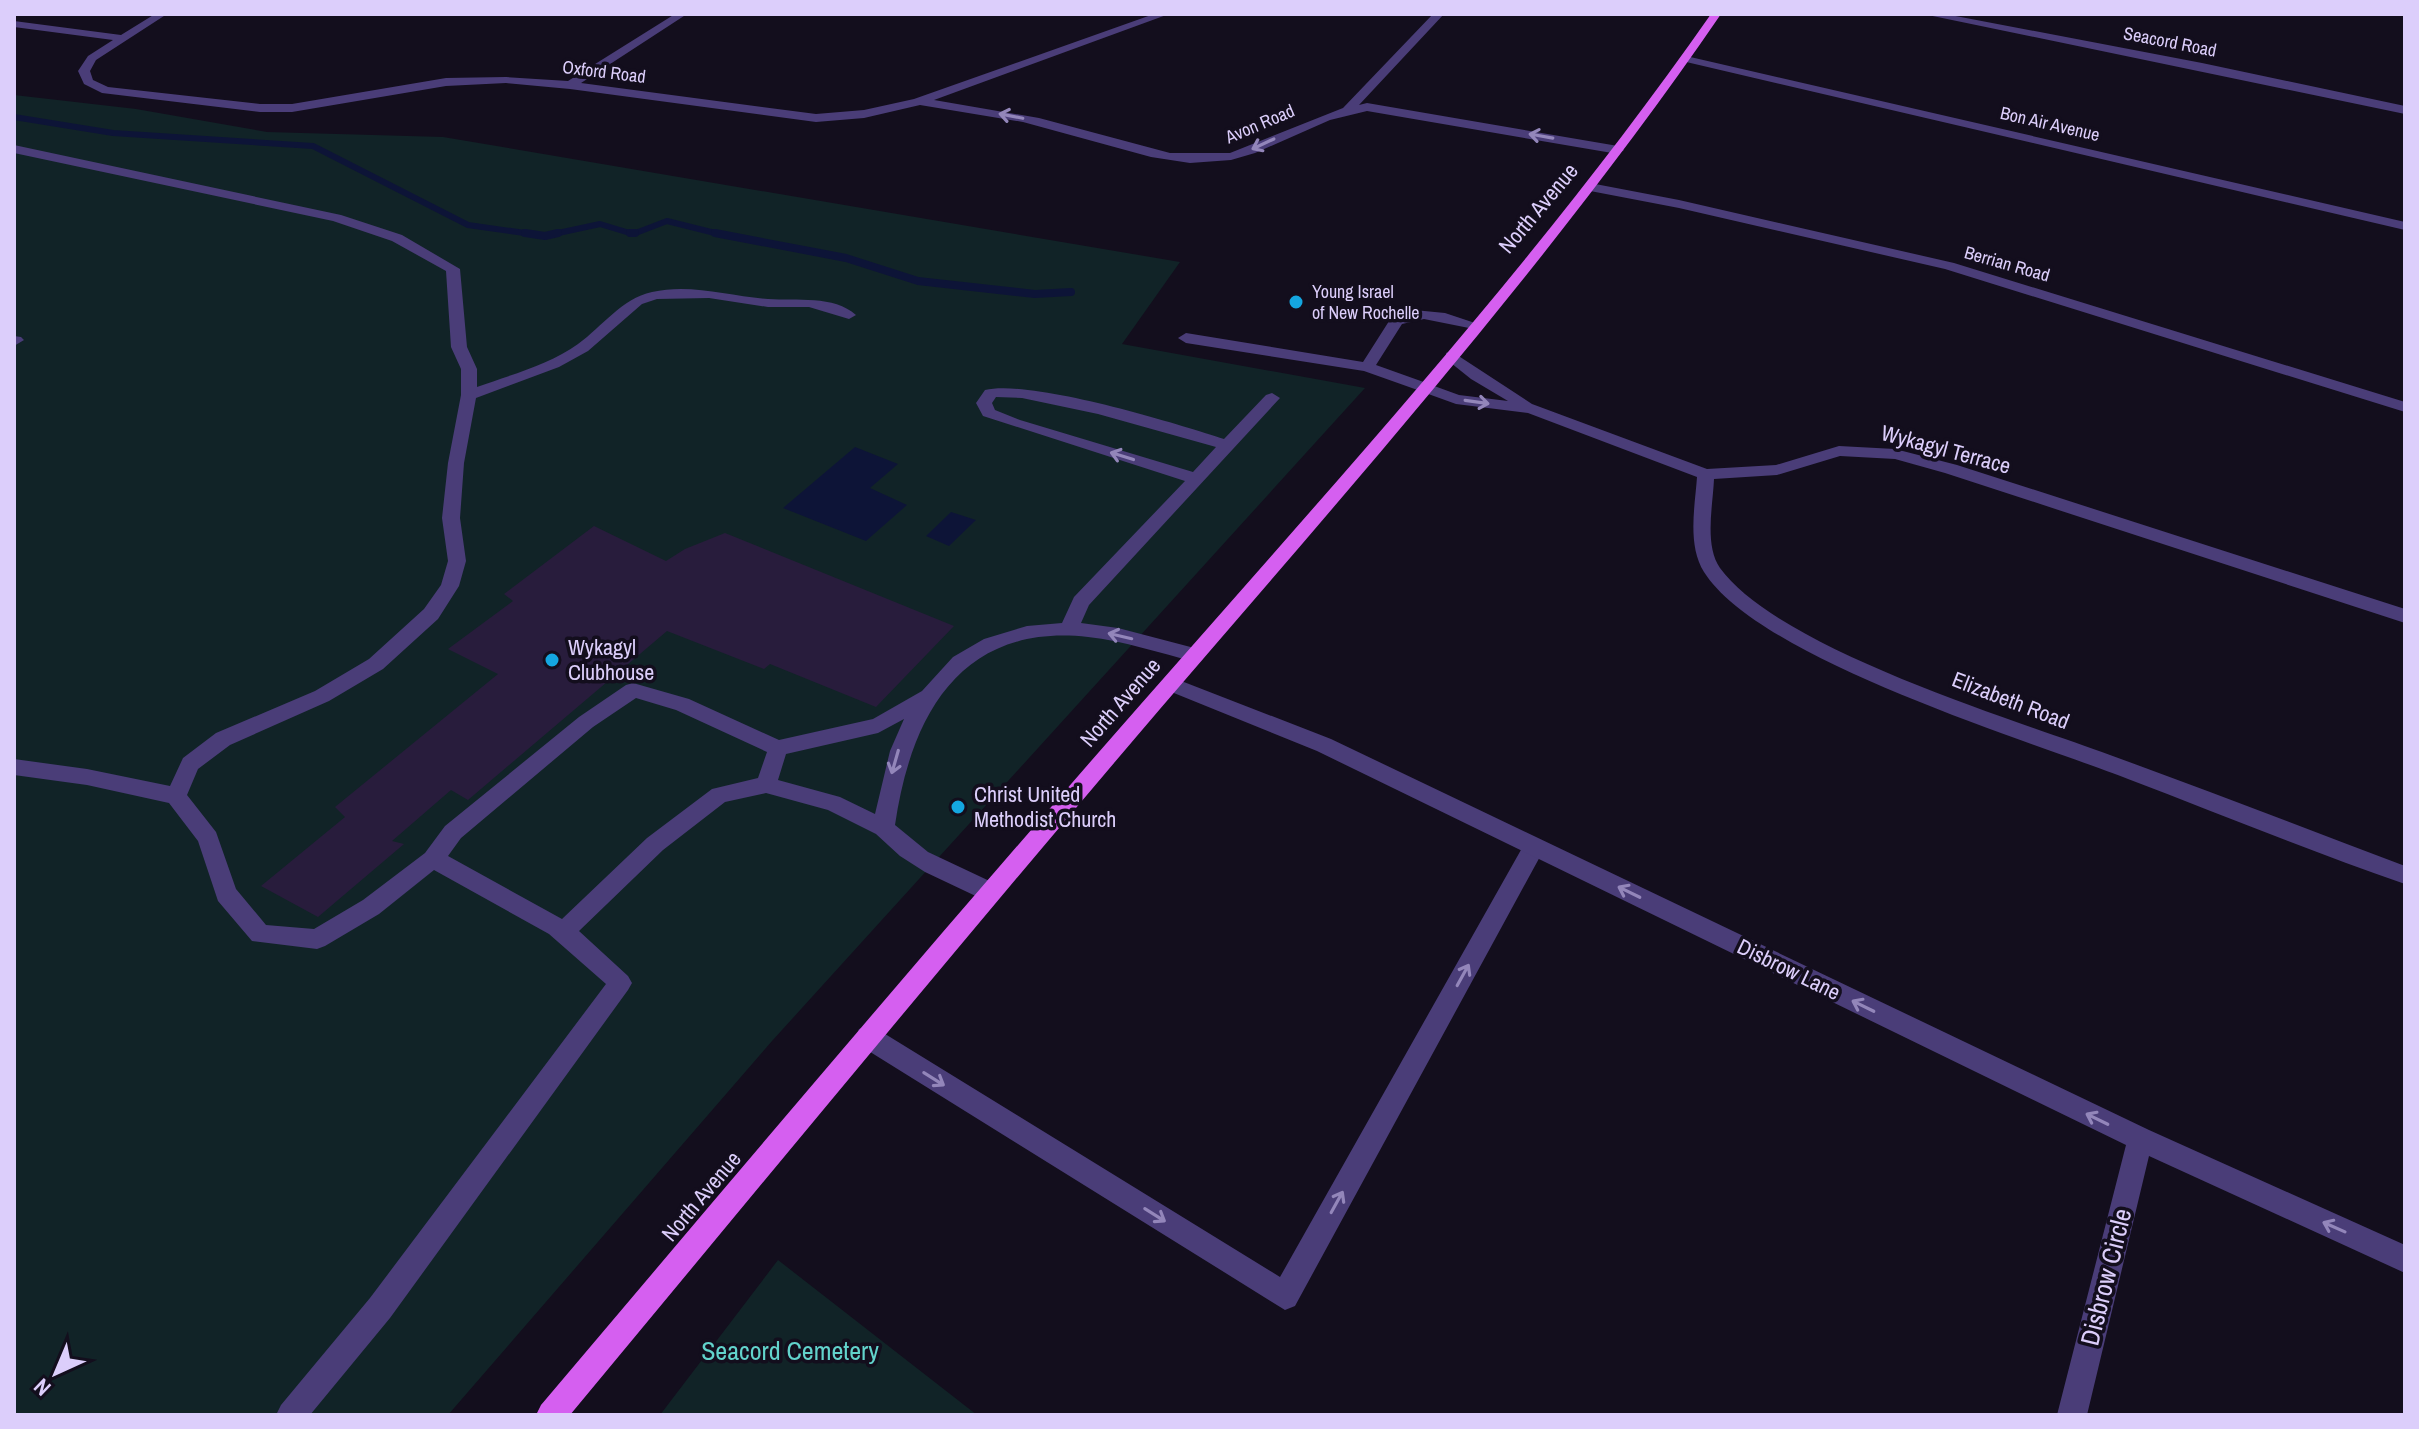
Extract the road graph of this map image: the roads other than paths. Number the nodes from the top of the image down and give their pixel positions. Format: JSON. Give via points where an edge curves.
{"nodes":[{"id":1,"x":162,"y":14,"type":"edge"},
{"id":2,"x":682,"y":14,"type":"edge"},
{"id":3,"x":1164,"y":14,"type":"edge"},
{"id":4,"x":1439,"y":14,"type":"edge"},
{"id":5,"x":1716,"y":14,"type":"edge"},
{"id":6,"x":1928,"y":14,"type":"edge"},
{"id":7,"x":14,"y":24,"type":"edge"},
{"id":8,"x":121,"y":38,"type":"junction"},
{"id":9,"x":1686,"y":59,"type":"junction"},
{"id":10,"x":570,"y":85,"type":"junction"},
{"id":11,"x":917,"y":102,"type":"junction"},
{"id":12,"x":1348,"y":109,"type":"junction"},
{"id":13,"x":2405,"y":110,"type":"edge"},
{"id":14,"x":14,"y":149,"type":"edge"},
{"id":15,"x":1618,"y":150,"type":"junction"},
{"id":16,"x":1590,"y":187,"type":"junction"},
{"id":17,"x":2405,"y":226,"type":"edge"},
{"id":18,"x":849,"y":315,"type":"dead end"},
{"id":19,"x":1474,"y":325,"type":"junction"},
{"id":20,"x":1186,"y":338,"type":"dead end"},
{"id":21,"x":1451,"y":356,"type":"junction"},
{"id":22,"x":1367,"y":367,"type":"junction"},
{"id":23,"x":1426,"y":388,"type":"junction"},
{"id":24,"x":469,"y":395,"type":"junction"},
{"id":25,"x":1272,"y":398,"type":"dead end"},
{"id":26,"x":2405,"y":407,"type":"edge"},
{"id":27,"x":1531,"y":409,"type":"junction"},
{"id":28,"x":1229,"y":446,"type":"junction"},
{"id":29,"x":1706,"y":474,"type":"junction"},
{"id":30,"x":1197,"y":479,"type":"junction"},
{"id":31,"x":2405,"y":616,"type":"edge"},
{"id":32,"x":1069,"y":629,"type":"junction"},
{"id":33,"x":1195,"y":655,"type":"junction"},
{"id":34,"x":1171,"y":684,"type":"junction"},
{"id":35,"x":925,"y":697,"type":"junction"},
{"id":36,"x":778,"y":748,"type":"junction"},
{"id":37,"x":14,"y":767,"type":"edge"},
{"id":38,"x":766,"y":785,"type":"junction"},
{"id":39,"x":176,"y":796,"type":"junction"},
{"id":40,"x":884,"y":828,"type":"junction"},
{"id":41,"x":1534,"y":847,"type":"junction"},
{"id":42,"x":433,"y":859,"type":"junction"},
{"id":43,"x":2405,"y":875,"type":"edge"},
{"id":44,"x":990,"y":892,"type":"junction"},
{"id":45,"x":564,"y":931,"type":"junction"},
{"id":46,"x":868,"y":1037,"type":"junction"},
{"id":47,"x":2140,"y":1139,"type":"junction"},
{"id":48,"x":2405,"y":1259,"type":"edge"},
{"id":49,"x":291,"y":1415,"type":"edge"},
{"id":50,"x":551,"y":1415,"type":"edge"},
{"id":51,"x":2072,"y":1415,"type":"edge"}],
"edges":[{"from":1,"to":8,"type":"street","name":"Oxford Road"},
{"from":2,"to":10,"type":"street"},
{"from":3,"to":11,"type":"street","name":"Oxford Road"},
{"from":4,"to":12,"type":"street"},
{"from":5,"to":9,"type":"main road","name":"North Avenue"},
{"from":6,"to":13,"type":"street","name":"Seacord Road"},
{"from":7,"to":8,"type":"street"},
{"from":8,"to":10,"type":"street","name":"Oxford Road","via":[[92,58],[84,71],[88,82],[106,90],[176,99],[292,108],[446,82]]},
{"from":9,"to":15,"type":"main road","name":"North Avenue"},
{"from":9,"to":17,"type":"street","name":"Bon Air Avenue"},
{"from":10,"to":11,"type":"street","name":"Oxford Road","via":[[816,118]]},
{"from":12,"to":11,"type":"street","name":"Avon Road","one_way":true,"via":[[1225,158],[1180,160],[1027,119]]},
{"from":15,"to":12,"type":"street","name":"Avon Road","one_way":true,"via":[[1380,108]]},
{"from":14,"to":24,"type":"street","via":[[336,218],[397,238],[453,269]]},
{"from":15,"to":16,"type":"main road","name":"North Avenue"},
{"from":16,"to":19,"type":"main road","name":"North Avenue"},
{"from":16,"to":26,"type":"street","name":"Berrian Road","via":[[1949,266]]},
{"from":18,"to":24,"type":"street","via":[[810,303],[656,295],[637,301],[583,348],[554,364]]},
{"from":19,"to":21,"type":"main road","name":"North Avenue"},
{"from":19,"to":22,"type":"street","via":[[1430,315],[1403,316]]},
{"from":20,"to":22,"type":"street","name":"Wykagyl Terrace"},
{"from":21,"to":23,"type":"main road","name":"North Avenue"},
{"from":21,"to":27,"type":"street"},
{"from":22,"to":23,"type":"street","name":"Wykagyl Terrace"},
{"from":23,"to":27,"type":"street","name":"Wykagyl Terrace","one_way":true,"via":[[1456,399]]},
{"from":23,"to":33,"type":"main road","name":"North Avenue"},
{"from":24,"to":39,"type":"street","via":[[451,518],[457,561],[450,586],[431,614],[376,664],[322,696],[223,739],[190,764]]},
{"from":25,"to":28,"type":"street"},
{"from":27,"to":29,"type":"street","name":"Wykagyl Terrace"},
{"from":28,"to":30,"type":"street"},
{"from":30,"to":28,"type":"street","one_way":true,"via":[[1014,423],[989,413],[984,403],[1000,391],[1032,395]]},
{"from":29,"to":31,"type":"street","name":"Wykagyl Terrace","via":[[1777,470],[1839,451],[1895,454]]},
{"from":29,"to":43,"type":"street","name":"Elizabeth Road","via":[[1701,513],[1709,568],[1730,593],[1764,618],[1895,682]]},
{"from":30,"to":32,"type":"street","via":[[1081,602]]},
{"from":33,"to":32,"type":"street","one_way":true},
{"from":32,"to":35,"type":"street","via":[[1037,631],[988,647],[958,665]]},
{"from":33,"to":34,"type":"main road","name":"North Avenue"},
{"from":34,"to":41,"type":"street","name":"Disbrow Lane","via":[[1324,745]]},
{"from":34,"to":44,"type":"main road","name":"North Avenue"},
{"from":35,"to":36,"type":"street","via":[[878,725]]},
{"from":35,"to":40,"type":"street","one_way":true,"via":[[902,739]]},
{"from":36,"to":38,"type":"street"},
{"from":36,"to":42,"type":"street","via":[[682,704],[633,690],[453,832]]},
{"from":37,"to":39,"type":"street"},
{"from":38,"to":40,"type":"street","via":[[833,803]]},
{"from":38,"to":45,"type":"street","via":[[719,795],[655,844]]},
{"from":39,"to":42,"type":"street","via":[[208,838],[226,894],[260,934],[317,939],[371,907]]},
{"from":40,"to":44,"type":"street","via":[[923,863]]},
{"from":46,"to":41,"type":"street","one_way":true,"via":[[1285,1296]]},
{"from":47,"to":41,"type":"street","name":"Disbrow Lane","one_way":true},
{"from":42,"to":45,"type":"street"},
{"from":44,"to":46,"type":"main road","name":"North Avenue"},
{"from":45,"to":49,"type":"street","via":[[601,959],[620,983],[380,1308]]},
{"from":46,"to":50,"type":"main road","name":"North Avenue"},
{"from":48,"to":47,"type":"street","name":"Disbrow Lane","one_way":true},
{"from":47,"to":51,"type":"street","name":"Disbrow Circle"}]}
